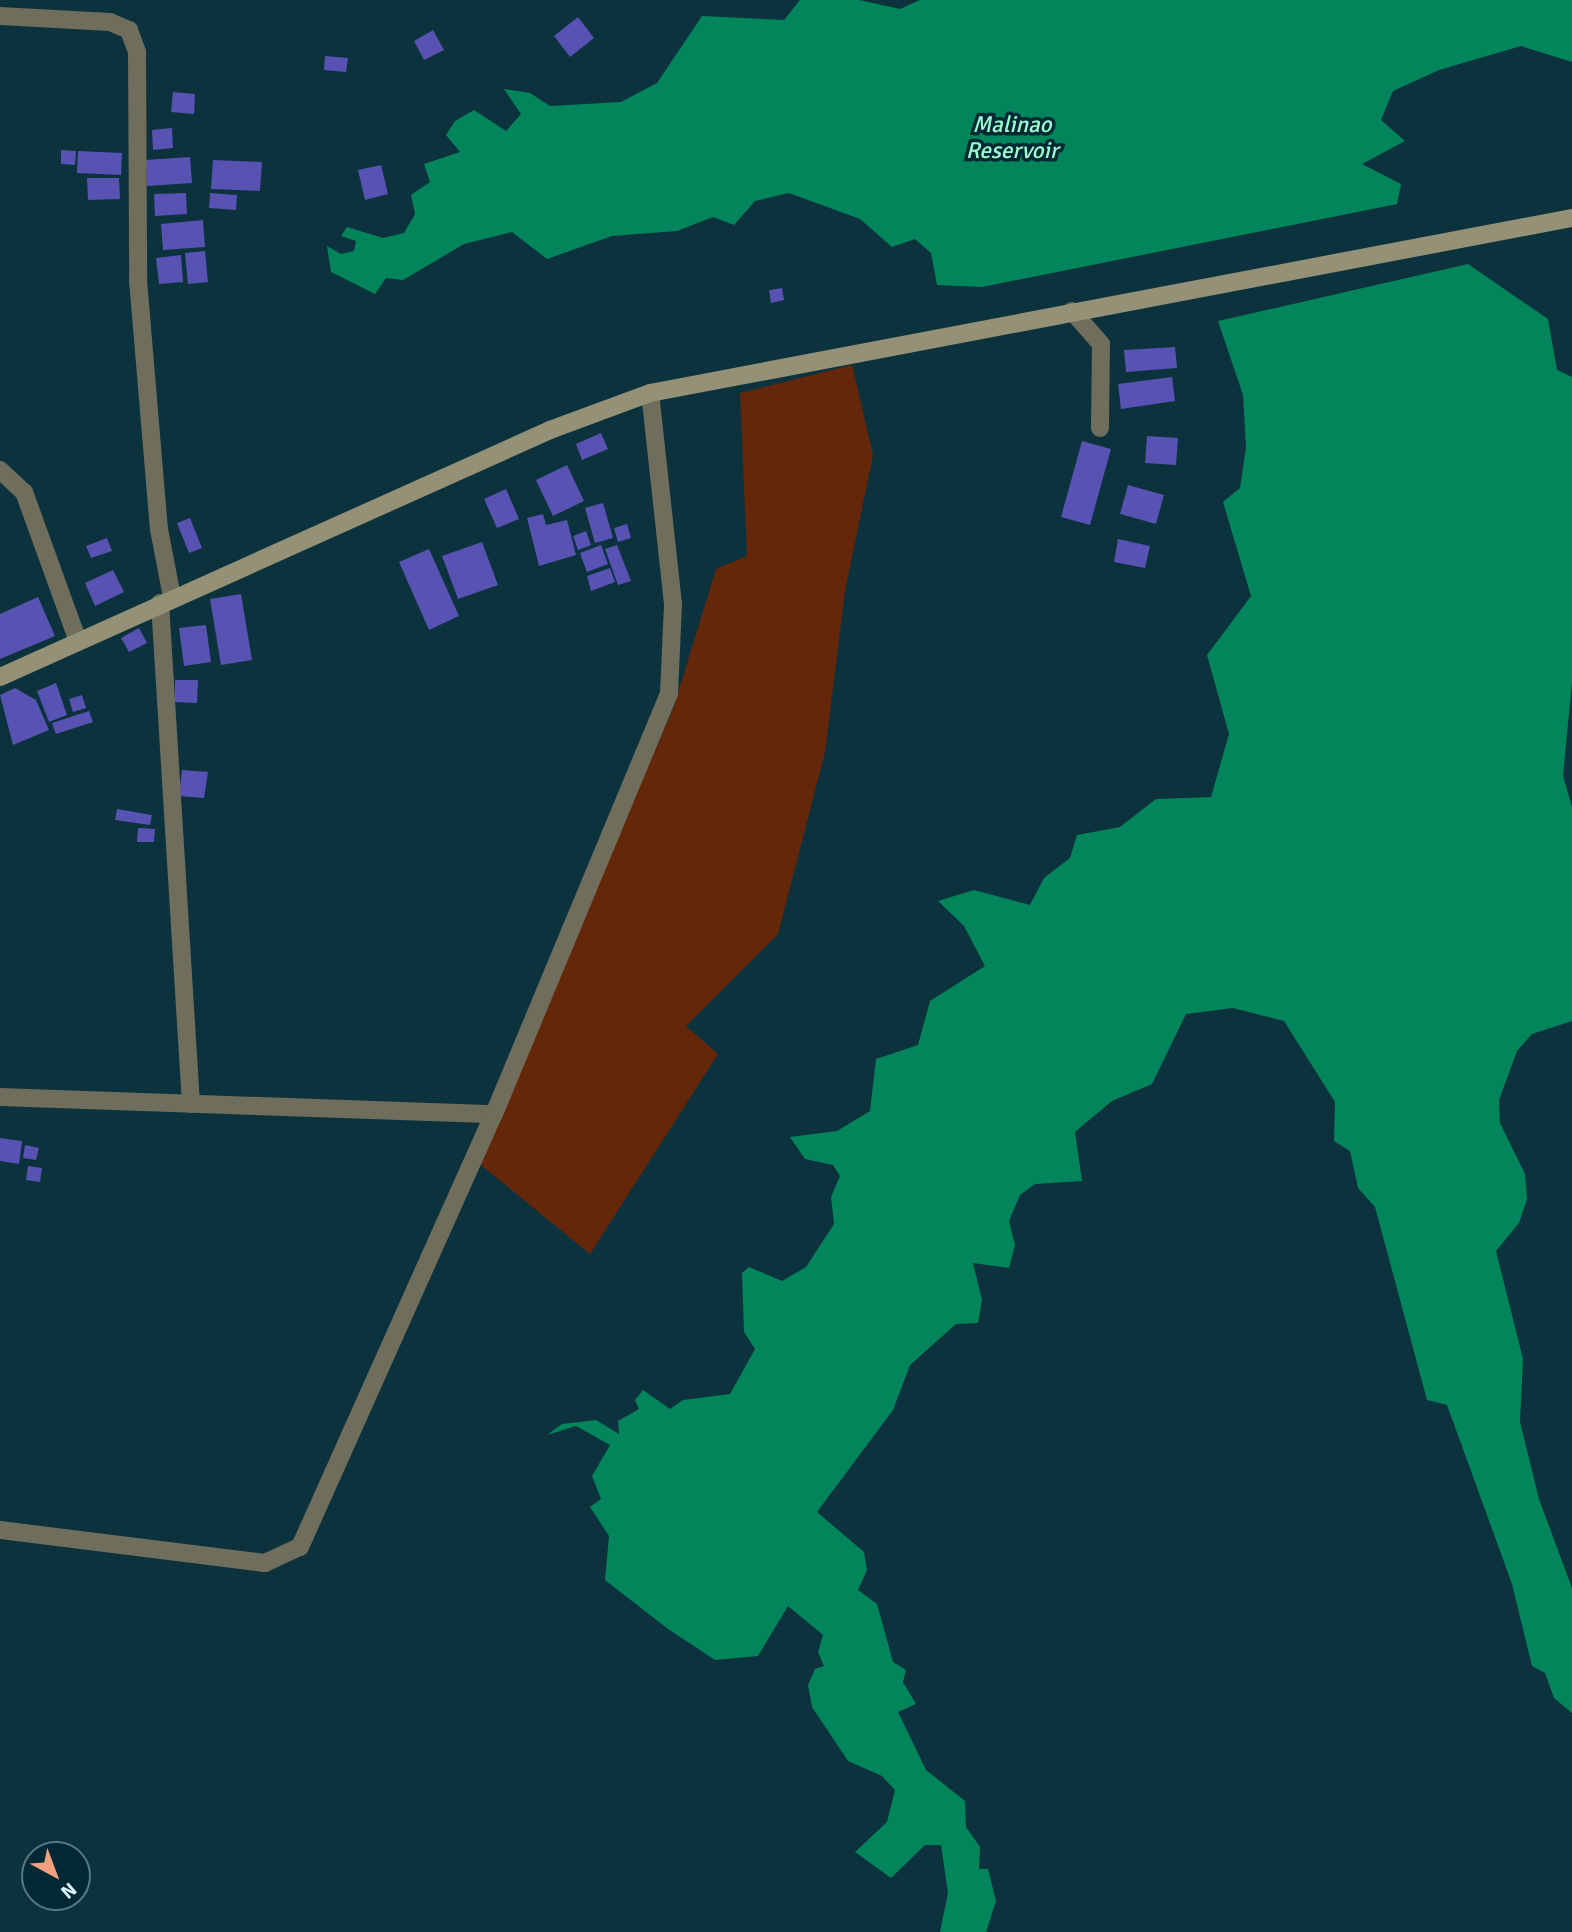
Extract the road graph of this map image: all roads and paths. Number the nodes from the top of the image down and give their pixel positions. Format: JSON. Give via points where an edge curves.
{"nodes":[{"id":1,"x":0,"y":16,"type":"edge"},
{"id":2,"x":1572,"y":218,"type":"edge"},
{"id":3,"x":1072,"y":312,"type":"junction"},
{"id":4,"x":650,"y":393,"type":"junction"},
{"id":5,"x":1100,"y":428,"type":"dead end"},
{"id":6,"x":0,"y":470,"type":"edge"},
{"id":7,"x":166,"y":600,"type":"junction"},
{"id":8,"x":78,"y":641,"type":"junction"},
{"id":9,"x":0,"y":677,"type":"edge"},
{"id":10,"x":0,"y":1097,"type":"edge"},
{"id":11,"x":191,"y":1104,"type":"junction"},
{"id":12,"x":494,"y":1114,"type":"junction"},
{"id":13,"x":0,"y":1530,"type":"edge"}],
"edges":[{"from":1,"to":7,"type":"street","via":[[110,22],[129,30],[137,52],[138,280]]},
{"from":2,"to":3,"type":"main road"},
{"from":3,"to":4,"type":"main road"},
{"from":3,"to":5,"type":"street","via":[[1101,344]]},
{"from":4,"to":7,"type":"main road","via":[[550,430]]},
{"from":4,"to":12,"type":"street","via":[[673,604],[669,693]]},
{"from":6,"to":8,"type":"street","via":[[13,475],[24,492]]},
{"from":7,"to":8,"type":"main road"},
{"from":7,"to":11,"type":"street"},
{"from":8,"to":9,"type":"main road"},
{"from":10,"to":11,"type":"street"},
{"from":11,"to":12,"type":"street"},
{"from":12,"to":13,"type":"street","via":[[300,1548],[265,1563]]}]}
